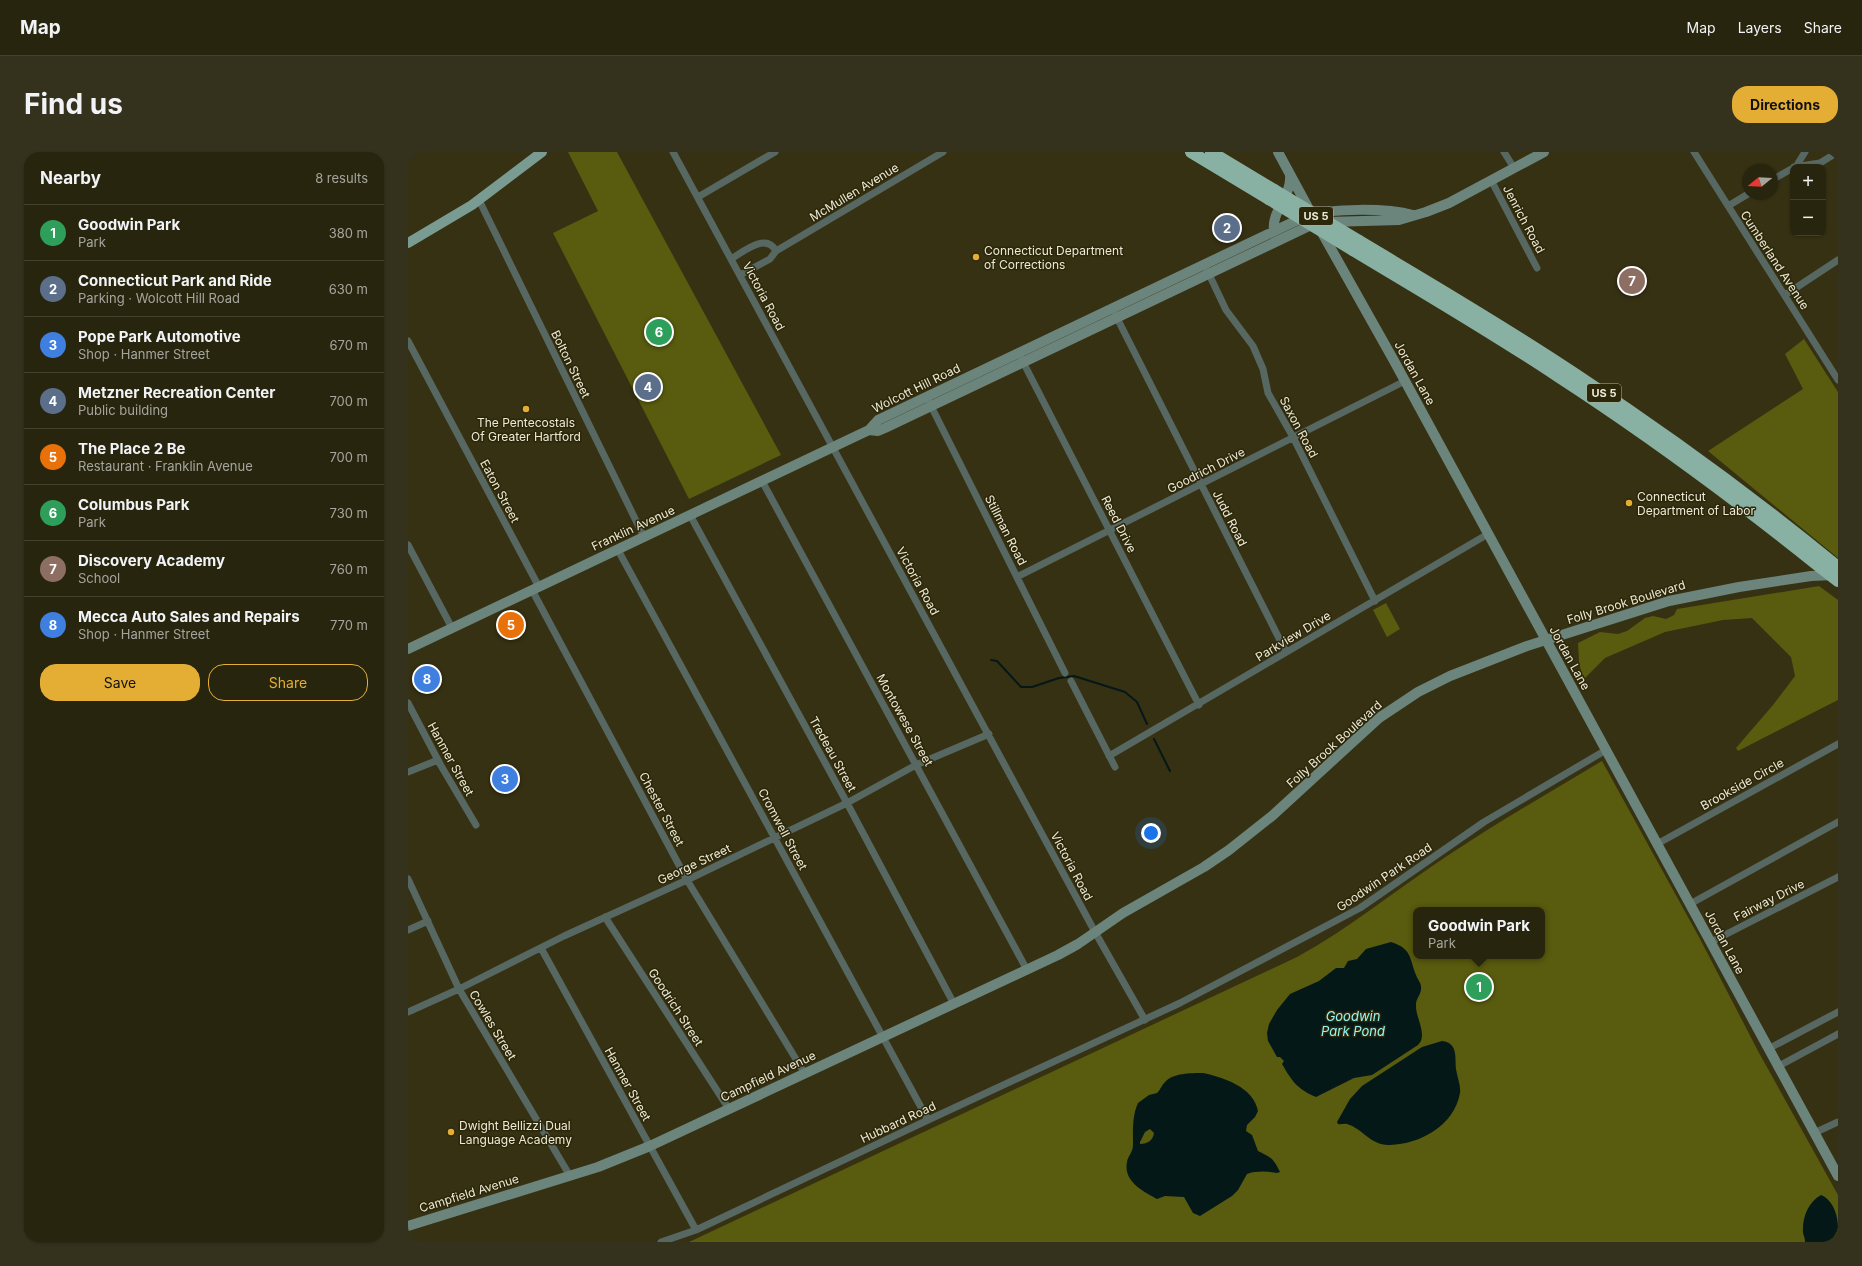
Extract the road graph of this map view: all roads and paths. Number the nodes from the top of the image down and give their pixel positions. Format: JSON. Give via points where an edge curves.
{"nodes":[{"id":1,"x":542,"y":152,"type":"edge"},
{"id":2,"x":674,"y":152,"type":"edge"},
{"id":3,"x":774,"y":152,"type":"edge"},
{"id":4,"x":943,"y":152,"type":"edge"},
{"id":5,"x":1191,"y":152,"type":"edge"},
{"id":6,"x":1211,"y":152,"type":"edge"},
{"id":7,"x":1278,"y":152,"type":"edge"},
{"id":8,"x":1504,"y":152,"type":"edge"},
{"id":9,"x":1544,"y":152,"type":"edge"},
{"id":10,"x":1694,"y":152,"type":"edge"},
{"id":11,"x":1805,"y":152,"type":"edge"},
{"id":12,"x":1838,"y":152,"type":"edge"},
{"id":13,"x":1797,"y":164,"type":"edge"},
{"id":14,"x":1814,"y":164,"type":"edge"},
{"id":15,"x":1514,"y":168,"type":"junction"},
{"id":16,"x":1790,"y":170,"type":"edge"},
{"id":17,"x":1289,"y":173,"type":"junction"},
{"id":18,"x":1778,"y":177,"type":"edge"},
{"id":19,"x":1491,"y":180,"type":"junction"},
{"id":20,"x":1271,"y":194,"type":"junction"},
{"id":21,"x":698,"y":197,"type":"junction"},
{"id":22,"x":1742,"y":198,"type":"edge"},
{"id":23,"x":479,"y":200,"type":"junction"},
{"id":24,"x":1728,"y":206,"type":"junction"},
{"id":25,"x":1312,"y":215,"type":"junction"},
{"id":26,"x":1385,"y":215,"type":"junction"},
{"id":27,"x":1362,"y":221,"type":"junction"},
{"id":28,"x":1317,"y":224,"type":"junction"},
{"id":29,"x":1274,"y":231,"type":"junction"},
{"id":30,"x":408,"y":243,"type":"edge"},
{"id":31,"x":1356,"y":245,"type":"junction"},
{"id":32,"x":776,"y":251,"type":"junction"},
{"id":33,"x":731,"y":259,"type":"junction"},
{"id":34,"x":1838,"y":260,"type":"edge"},
{"id":35,"x":1338,"y":262,"type":"junction"},
{"id":36,"x":1205,"y":264,"type":"junction"},
{"id":37,"x":1537,"y":268,"type":"dead end"},
{"id":38,"x":1209,"y":274,"type":"junction"},
{"id":39,"x":740,"y":275,"type":"junction"},
{"id":40,"x":1785,"y":294,"type":"junction"},
{"id":41,"x":1112,"y":308,"type":"junction"},
{"id":42,"x":1117,"y":318,"type":"junction"},
{"id":43,"x":408,"y":341,"type":"edge"},
{"id":44,"x":1019,"y":353,"type":"junction"},
{"id":45,"x":1023,"y":363,"type":"junction"},
{"id":46,"x":1838,"y":380,"type":"edge"},
{"id":47,"x":1405,"y":381,"type":"junction"},
{"id":48,"x":927,"y":397,"type":"junction"},
{"id":49,"x":931,"y":406,"type":"junction"},
{"id":50,"x":869,"y":430,"type":"junction"},
{"id":51,"x":1294,"y":437,"type":"junction"},
{"id":52,"x":833,"y":447,"type":"junction"},
{"id":53,"x":762,"y":481,"type":"junction"},
{"id":54,"x":1201,"y":485,"type":"junction"},
{"id":55,"x":690,"y":515,"type":"junction"},
{"id":56,"x":1110,"y":530,"type":"junction"},
{"id":57,"x":1488,"y":534,"type":"junction"},
{"id":58,"x":644,"y":537,"type":"junction"},
{"id":59,"x":408,"y":545,"type":"edge"},
{"id":60,"x":618,"y":550,"type":"junction"},
{"id":61,"x":1838,"y":569,"type":"edge"},
{"id":62,"x":1017,"y":577,"type":"junction"},
{"id":63,"x":1838,"y":581,"type":"edge"},
{"id":64,"x":535,"y":589,"type":"junction"},
{"id":65,"x":1375,"y":601,"type":"junction"},
{"id":66,"x":452,"y":628,"type":"junction"},
{"id":67,"x":1546,"y":640,"type":"junction"},
{"id":68,"x":408,"y":649,"type":"edge"},
{"id":69,"x":1286,"y":652,"type":"junction"},
{"id":70,"x":1065,"y":673,"type":"dead end"},
{"id":71,"x":1071,"y":681,"type":"dead end"},
{"id":72,"x":408,"y":703,"type":"edge"},
{"id":73,"x":1199,"y":705,"type":"junction"},
{"id":74,"x":989,"y":734,"type":"junction"},
{"id":75,"x":1838,"y":744,"type":"edge"},
{"id":76,"x":1606,"y":750,"type":"junction"},
{"id":77,"x":1109,"y":756,"type":"junction"},
{"id":78,"x":438,"y":760,"type":"junction"},
{"id":79,"x":916,"y":765,"type":"junction"},
{"id":80,"x":1115,"y":767,"type":"dead end"},
{"id":81,"x":408,"y":772,"type":"edge"},
{"id":82,"x":847,"y":803,"type":"junction"},
{"id":83,"x":1838,"y":822,"type":"edge"},
{"id":84,"x":476,"y":825,"type":"dead end"},
{"id":85,"x":774,"y":837,"type":"junction"},
{"id":86,"x":1657,"y":844,"type":"junction"},
{"id":87,"x":1838,"y":877,"type":"edge"},
{"id":88,"x":408,"y":879,"type":"edge"},
{"id":89,"x":687,"y":880,"type":"junction"},
{"id":90,"x":1690,"y":904,"type":"junction"},
{"id":91,"x":1123,"y":913,"type":"joint"},
{"id":92,"x":605,"y":917,"type":"junction"},
{"id":93,"x":428,"y":921,"type":"junction"},
{"id":94,"x":408,"y":930,"type":"edge"},
{"id":95,"x":1095,"y":932,"type":"junction"},
{"id":96,"x":1711,"y":942,"type":"junction"},
{"id":97,"x":541,"y":948,"type":"junction"},
{"id":98,"x":1027,"y":970,"type":"junction"},
{"id":99,"x":459,"y":989,"type":"junction"},
{"id":100,"x":954,"y":1004,"type":"junction"},
{"id":101,"x":408,"y":1012,"type":"edge"},
{"id":102,"x":1838,"y":1012,"type":"edge"},
{"id":103,"x":1145,"y":1020,"type":"junction"},
{"id":104,"x":1838,"y":1034,"type":"edge"},
{"id":105,"x":882,"y":1037,"type":"junction"},
{"id":106,"x":1768,"y":1049,"type":"junction"},
{"id":107,"x":1777,"y":1067,"type":"junction"},
{"id":108,"x":805,"y":1074,"type":"junction"},
{"id":109,"x":729,"y":1109,"type":"junction"},
{"id":110,"x":928,"y":1120,"type":"junction"},
{"id":111,"x":1838,"y":1122,"type":"edge"},
{"id":112,"x":1814,"y":1133,"type":"junction"},
{"id":113,"x":650,"y":1146,"type":"junction"},
{"id":114,"x":570,"y":1176,"type":"junction"},
{"id":115,"x":1838,"y":1176,"type":"edge"},
{"id":116,"x":408,"y":1226,"type":"edge"},
{"id":117,"x":696,"y":1230,"type":"junction"},
{"id":118,"x":661,"y":1242,"type":"edge"}],
"edges":[{"from":1,"to":23,"type":"main road"},
{"from":2,"to":21,"type":"street","name":"Victoria Road"},
{"from":3,"to":21,"type":"street"},
{"from":4,"to":32,"type":"street","name":"McMullen Avenue"},
{"from":5,"to":20,"type":"highway","number":"US 5"},
{"from":6,"to":20,"type":"highway","number":"US 5"},
{"from":7,"to":17,"type":"main road","name":"Jordan Lane"},
{"from":8,"to":15,"type":"street"},
{"from":9,"to":15,"type":"main road","name":"Wolcott Hill Road"},
{"from":10,"to":24,"type":"street","name":"Cumberland Avenue"},
{"from":11,"to":13,"type":"street"},
{"from":12,"to":14,"type":"street"},
{"from":15,"to":19,"type":"main road","name":"Wolcott Hill Road"},
{"from":16,"to":18,"type":"street"},
{"from":17,"to":25,"type":"main road","name":"Jordan Lane"},
{"from":17,"to":29,"type":"main road","via":[[1289,188],[1274,222]]},
{"from":19,"to":26,"type":"main road","name":"Wolcott Hill Road","via":[[1439,207],[1399,220]]},
{"from":19,"to":37,"type":"street","name":"Jenrich Road"},
{"from":20,"to":31,"type":"highway","number":"US 5","bridge":true},
{"from":21,"to":33,"type":"street","name":"Victoria Road"},
{"from":22,"to":24,"type":"street"},
{"from":23,"to":30,"type":"main road"},
{"from":23,"to":58,"type":"street","name":"Bolton Street"},
{"from":24,"to":40,"type":"street","name":"Cumberland Avenue"},
{"from":25,"to":26,"type":"main road","name":"Wolcott Hill Road","via":[[1323,212]]},
{"from":25,"to":28,"type":"main road","name":"Jordan Lane"},
{"from":25,"to":29,"type":"main road","name":"Wolcott Hill Road"},
{"from":26,"to":27,"type":"main road","name":"Wolcott Hill Road"},
{"from":27,"to":28,"type":"main road","name":"Wolcott Hill Road"},
{"from":27,"to":35,"type":"main road","via":[[1352,226],[1344,235],[1338,249]]},
{"from":28,"to":35,"type":"main road","name":"Jordan Lane"},
{"from":28,"to":38,"type":"main road","name":"Wolcott Hill Road"},
{"from":29,"to":36,"type":"main road","name":"Wolcott Hill Road"},
{"from":31,"to":61,"type":"highway","number":"US 5","via":[[1502,327],[1604,393],[1733,485]]},
{"from":31,"to":63,"type":"highway","number":"US 5","bridge":true,"via":[[1595,401],[1729,496]]},
{"from":32,"to":33,"type":"street","via":[[773,245],[766,242]]},
{"from":32,"to":39,"type":"street","name":"McMullen Avenue","via":[[770,259]]},
{"from":33,"to":39,"type":"street","name":"Victoria Road"},
{"from":34,"to":40,"type":"street"},
{"from":35,"to":47,"type":"main road","name":"Jordan Lane"},
{"from":36,"to":38,"type":"street","name":"Saxon Road"},
{"from":36,"to":41,"type":"main road","name":"Wolcott Hill Road"},
{"from":38,"to":42,"type":"main road","name":"Wolcott Hill Road"},
{"from":38,"to":51,"type":"street","name":"Saxon Road","via":[[1226,310],[1253,346],[1263,369],[1268,393]]},
{"from":39,"to":52,"type":"street","name":"Victoria Road"},
{"from":40,"to":46,"type":"street","name":"Cumberland Avenue"},
{"from":41,"to":42,"type":"street","name":"Judd Road"},
{"from":41,"to":44,"type":"main road","name":"Wolcott Hill Road"},
{"from":42,"to":45,"type":"main road","name":"Wolcott Hill Road"},
{"from":42,"to":54,"type":"street","name":"Judd Road"},
{"from":43,"to":64,"type":"street","name":"Eaton Street"},
{"from":44,"to":45,"type":"street","name":"Reed Drive"},
{"from":44,"to":48,"type":"main road","name":"Wolcott Hill Road"},
{"from":45,"to":49,"type":"main road","name":"Wolcott Hill Road"},
{"from":45,"to":56,"type":"street","name":"Reed Drive"},
{"from":47,"to":51,"type":"street","name":"Goodrich Drive"},
{"from":47,"to":57,"type":"main road","name":"Jordan Lane"},
{"from":48,"to":49,"type":"street","name":"Stillman Road"},
{"from":48,"to":50,"type":"main road","name":"Wolcott Hill Road","via":[[876,421]]},
{"from":49,"to":50,"type":"main road","name":"Wolcott Hill Road","via":[[881,430]]},
{"from":49,"to":62,"type":"street","name":"Stillman Road"},
{"from":50,"to":52,"type":"main road","name":"Franklin Avenue"},
{"from":51,"to":54,"type":"street","name":"Goodrich Drive"},
{"from":51,"to":65,"type":"street","name":"Saxon Road"},
{"from":52,"to":53,"type":"main road","name":"Franklin Avenue"},
{"from":52,"to":74,"type":"street","name":"Victoria Road"},
{"from":53,"to":55,"type":"main road","name":"Franklin Avenue"},
{"from":53,"to":79,"type":"street","name":"Montowese Street"},
{"from":54,"to":56,"type":"street","name":"Goodrich Drive"},
{"from":54,"to":69,"type":"street","name":"Judd Road"},
{"from":55,"to":58,"type":"main road","name":"Franklin Avenue"},
{"from":55,"to":82,"type":"street","name":"Tredeau Street"},
{"from":56,"to":62,"type":"street","name":"Goodrich Drive"},
{"from":56,"to":73,"type":"street","name":"Reed Drive"},
{"from":57,"to":65,"type":"street","name":"Parkview Drive"},
{"from":57,"to":67,"type":"main road","name":"Jordan Lane"},
{"from":58,"to":60,"type":"main road","name":"Franklin Avenue"},
{"from":59,"to":66,"type":"street"},
{"from":60,"to":64,"type":"main road","name":"Franklin Avenue"},
{"from":60,"to":85,"type":"street","name":"Cromwell Street"},
{"from":61,"to":67,"type":"main road","name":"Folly Brook Boulevard","via":[[1652,605]]},
{"from":62,"to":70,"type":"street","name":"Stillman Road"},
{"from":64,"to":66,"type":"main road","name":"Franklin Avenue"},
{"from":64,"to":89,"type":"street","name":"Chester Street"},
{"from":65,"to":69,"type":"street","name":"Parkview Drive"},
{"from":66,"to":68,"type":"main road","name":"Franklin Avenue"},
{"from":67,"to":76,"type":"main road","name":"Jordan Lane"},
{"from":67,"to":91,"type":"main road","name":"Folly Brook Boulevard","via":[[1476,665],[1418,692],[1379,718],[1248,836],[1204,867]]},
{"from":69,"to":73,"type":"street","name":"Parkview Drive"},
{"from":71,"to":77,"type":"street"},
{"from":72,"to":78,"type":"street","name":"Hanmer Street"},
{"from":73,"to":77,"type":"street","name":"Parkview Drive"},
{"from":74,"to":79,"type":"street","name":"George Street"},
{"from":74,"to":95,"type":"street","name":"Victoria Road"},
{"from":75,"to":86,"type":"street","name":"Brookside Circle"},
{"from":76,"to":86,"type":"main road","name":"Jordan Lane"},
{"from":76,"to":103,"type":"street","name":"Goodwin Park Road","via":[[1484,822],[1360,908]]},
{"from":77,"to":80,"type":"street"},
{"from":78,"to":81,"type":"street"},
{"from":78,"to":84,"type":"street","name":"Hanmer Street"},
{"from":79,"to":82,"type":"street","name":"George Street"},
{"from":79,"to":98,"type":"street","name":"Montowese Street"},
{"from":82,"to":85,"type":"street","name":"George Street"},
{"from":82,"to":100,"type":"street","name":"Tredeau Street"},
{"from":83,"to":90,"type":"street"},
{"from":85,"to":89,"type":"street","name":"George Street"},
{"from":85,"to":105,"type":"street","name":"Cromwell Street"},
{"from":86,"to":90,"type":"main road","name":"Jordan Lane"},
{"from":87,"to":96,"type":"street","name":"Fairway Drive"},
{"from":88,"to":93,"type":"street","name":"Cowles Street"},
{"from":89,"to":92,"type":"street","name":"George Street"},
{"from":89,"to":108,"type":"street","name":"Chester Street"},
{"from":90,"to":96,"type":"main road","name":"Jordan Lane"},
{"from":91,"to":95,"type":"main road","name":"Campfield Avenue"},
{"from":92,"to":97,"type":"street","name":"George Street"},
{"from":92,"to":109,"type":"street","name":"Goodrich Street"},
{"from":93,"to":94,"type":"street"},
{"from":93,"to":99,"type":"street","name":"Cowles Street"},
{"from":95,"to":98,"type":"main road","name":"Campfield Avenue","via":[[1078,944]]},
{"from":95,"to":103,"type":"street","name":"Victoria Road"},
{"from":96,"to":106,"type":"main road","name":"Jordan Lane"},
{"from":97,"to":99,"type":"street","name":"George Street"},
{"from":97,"to":113,"type":"street","name":"Hanmer Street"},
{"from":98,"to":100,"type":"main road","name":"Campfield Avenue"},
{"from":99,"to":101,"type":"street","name":"George Street"},
{"from":99,"to":114,"type":"street","name":"Cowles Street"},
{"from":100,"to":105,"type":"main road","name":"Campfield Avenue"},
{"from":102,"to":106,"type":"street"},
{"from":103,"to":110,"type":"street","name":"Hubbard Road"},
{"from":104,"to":107,"type":"street"},
{"from":105,"to":108,"type":"main road","name":"Campfield Avenue"},
{"from":105,"to":110,"type":"street","name":"Cromwell Street"},
{"from":106,"to":107,"type":"main road","name":"Jordan Lane"},
{"from":107,"to":112,"type":"main road","name":"Jordan Lane"},
{"from":108,"to":109,"type":"main road","name":"Campfield Avenue"},
{"from":109,"to":113,"type":"main road","name":"Campfield Avenue"},
{"from":110,"to":117,"type":"street","name":"Hubbard Road"},
{"from":111,"to":112,"type":"street"},
{"from":112,"to":115,"type":"main road","name":"Jordan Lane"},
{"from":113,"to":114,"type":"main road","name":"Campfield Avenue"},
{"from":113,"to":117,"type":"street","name":"Hanmer Street"},
{"from":114,"to":116,"type":"main road","name":"Campfield Avenue"},
{"from":117,"to":118,"type":"street","name":"Hubbard Road"}]}
